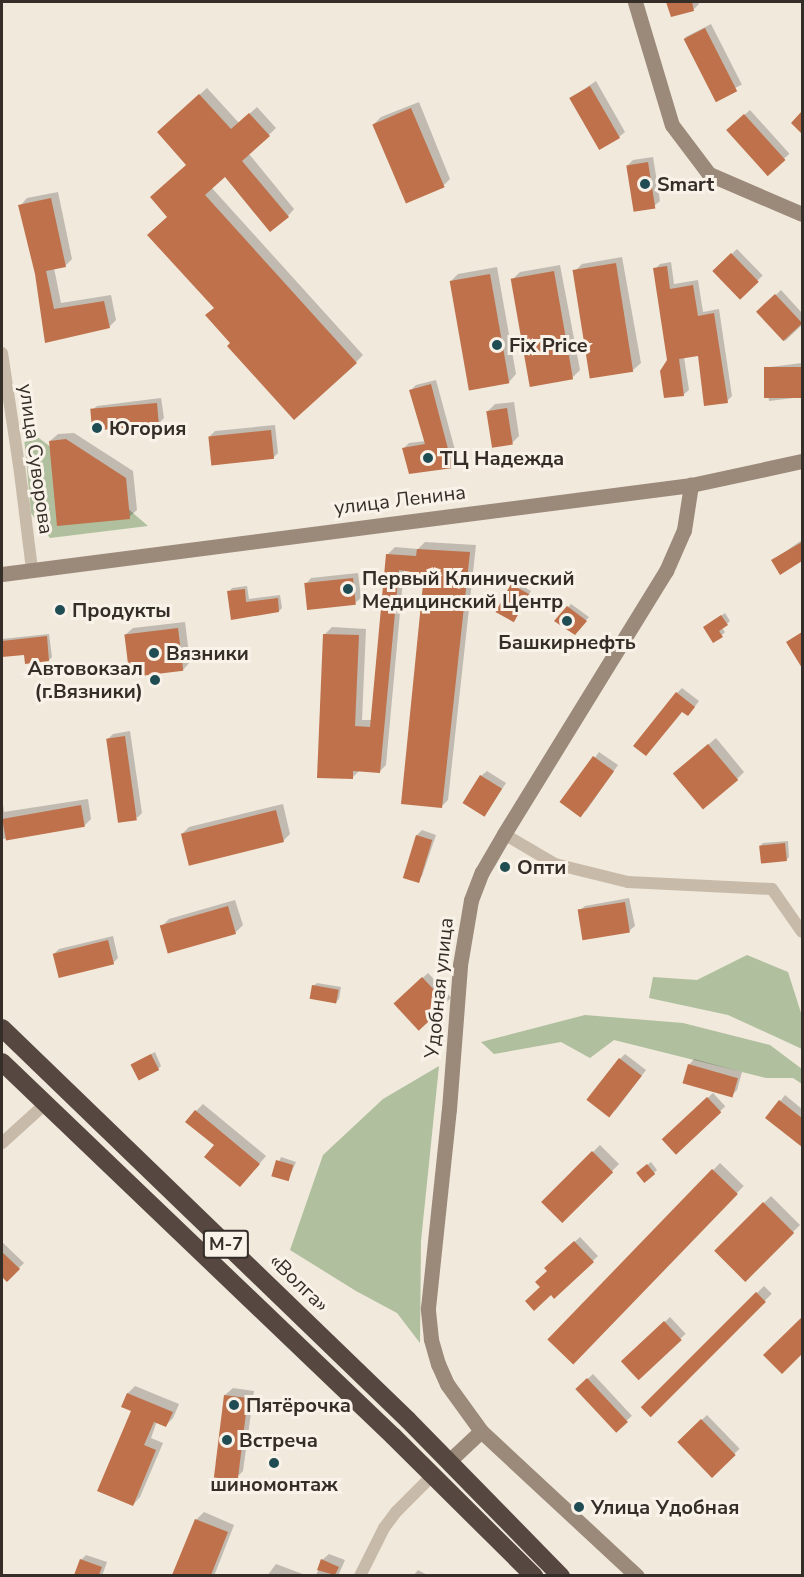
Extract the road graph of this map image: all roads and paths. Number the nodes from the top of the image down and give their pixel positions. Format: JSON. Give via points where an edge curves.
{"nodes":[{"id":1,"x":635,"y":2,"type":"edge"},
{"id":2,"x":802,"y":214,"type":"edge"},
{"id":3,"x":2,"y":353,"type":"edge"},
{"id":4,"x":802,"y":461,"type":"edge"},
{"id":5,"x":691,"y":485,"type":"junction"},
{"id":6,"x":32,"y":570,"type":"junction"},
{"id":7,"x":2,"y":574,"type":"edge"},
{"id":8,"x":504,"y":834,"type":"junction"},
{"id":9,"x":802,"y":932,"type":"edge"},
{"id":10,"x":2,"y":1028,"type":"edge"},
{"id":11,"x":2,"y":1062,"type":"edge"},
{"id":12,"x":44,"y":1105,"type":"junction"},
{"id":13,"x":2,"y":1143,"type":"edge"},
{"id":14,"x":481,"y":1431,"type":"junction"},
{"id":15,"x":448,"y":1462,"type":"junction"},
{"id":16,"x":432,"y":1476,"type":"junction"},
{"id":17,"x":360,"y":1575,"type":"edge"},
{"id":18,"x":534,"y":1575,"type":"edge"},
{"id":19,"x":561,"y":1575,"type":"edge"},
{"id":20,"x":637,"y":1575,"type":"edge"}],
"edges":[{"from":1,"to":2,"type":"main road","via":[[672,125],[709,174]]},
{"from":3,"to":6,"type":"street","name":"улица Суворова"},
{"from":4,"to":5,"type":"main road","name":"улица Ленина"},
{"from":5,"to":6,"type":"main road","name":"улица Ленина"},
{"from":5,"to":8,"type":"main road","name":"Удобная улица","via":[[684,530],[666,572]]},
{"from":6,"to":7,"type":"main road","name":"улица Ленина"},
{"from":8,"to":9,"type":"street","via":[[555,864],[628,882],[772,889]]},
{"from":8,"to":14,"type":"main road","name":"Удобная улица","via":[[482,872],[465,930],[428,1308],[438,1364],[447,1384]]},
{"from":10,"to":15,"type":"highway","name":"«Волга»","number":"М-7"},
{"from":11,"to":12,"type":"highway","number":"М-7"},
{"from":12,"to":13,"type":"street"},
{"from":12,"to":16,"type":"highway","number":"М-7"},
{"from":14,"to":15,"type":"main road"},
{"from":14,"to":20,"type":"main road","name":"Удобная улица"},
{"from":15,"to":16,"type":"highway"},
{"from":15,"to":19,"type":"highway","name":"«Волга»","number":"М-7"},
{"from":16,"to":17,"type":"street","via":[[384,1528]]},
{"from":16,"to":18,"type":"highway","number":"М-7"}]}
